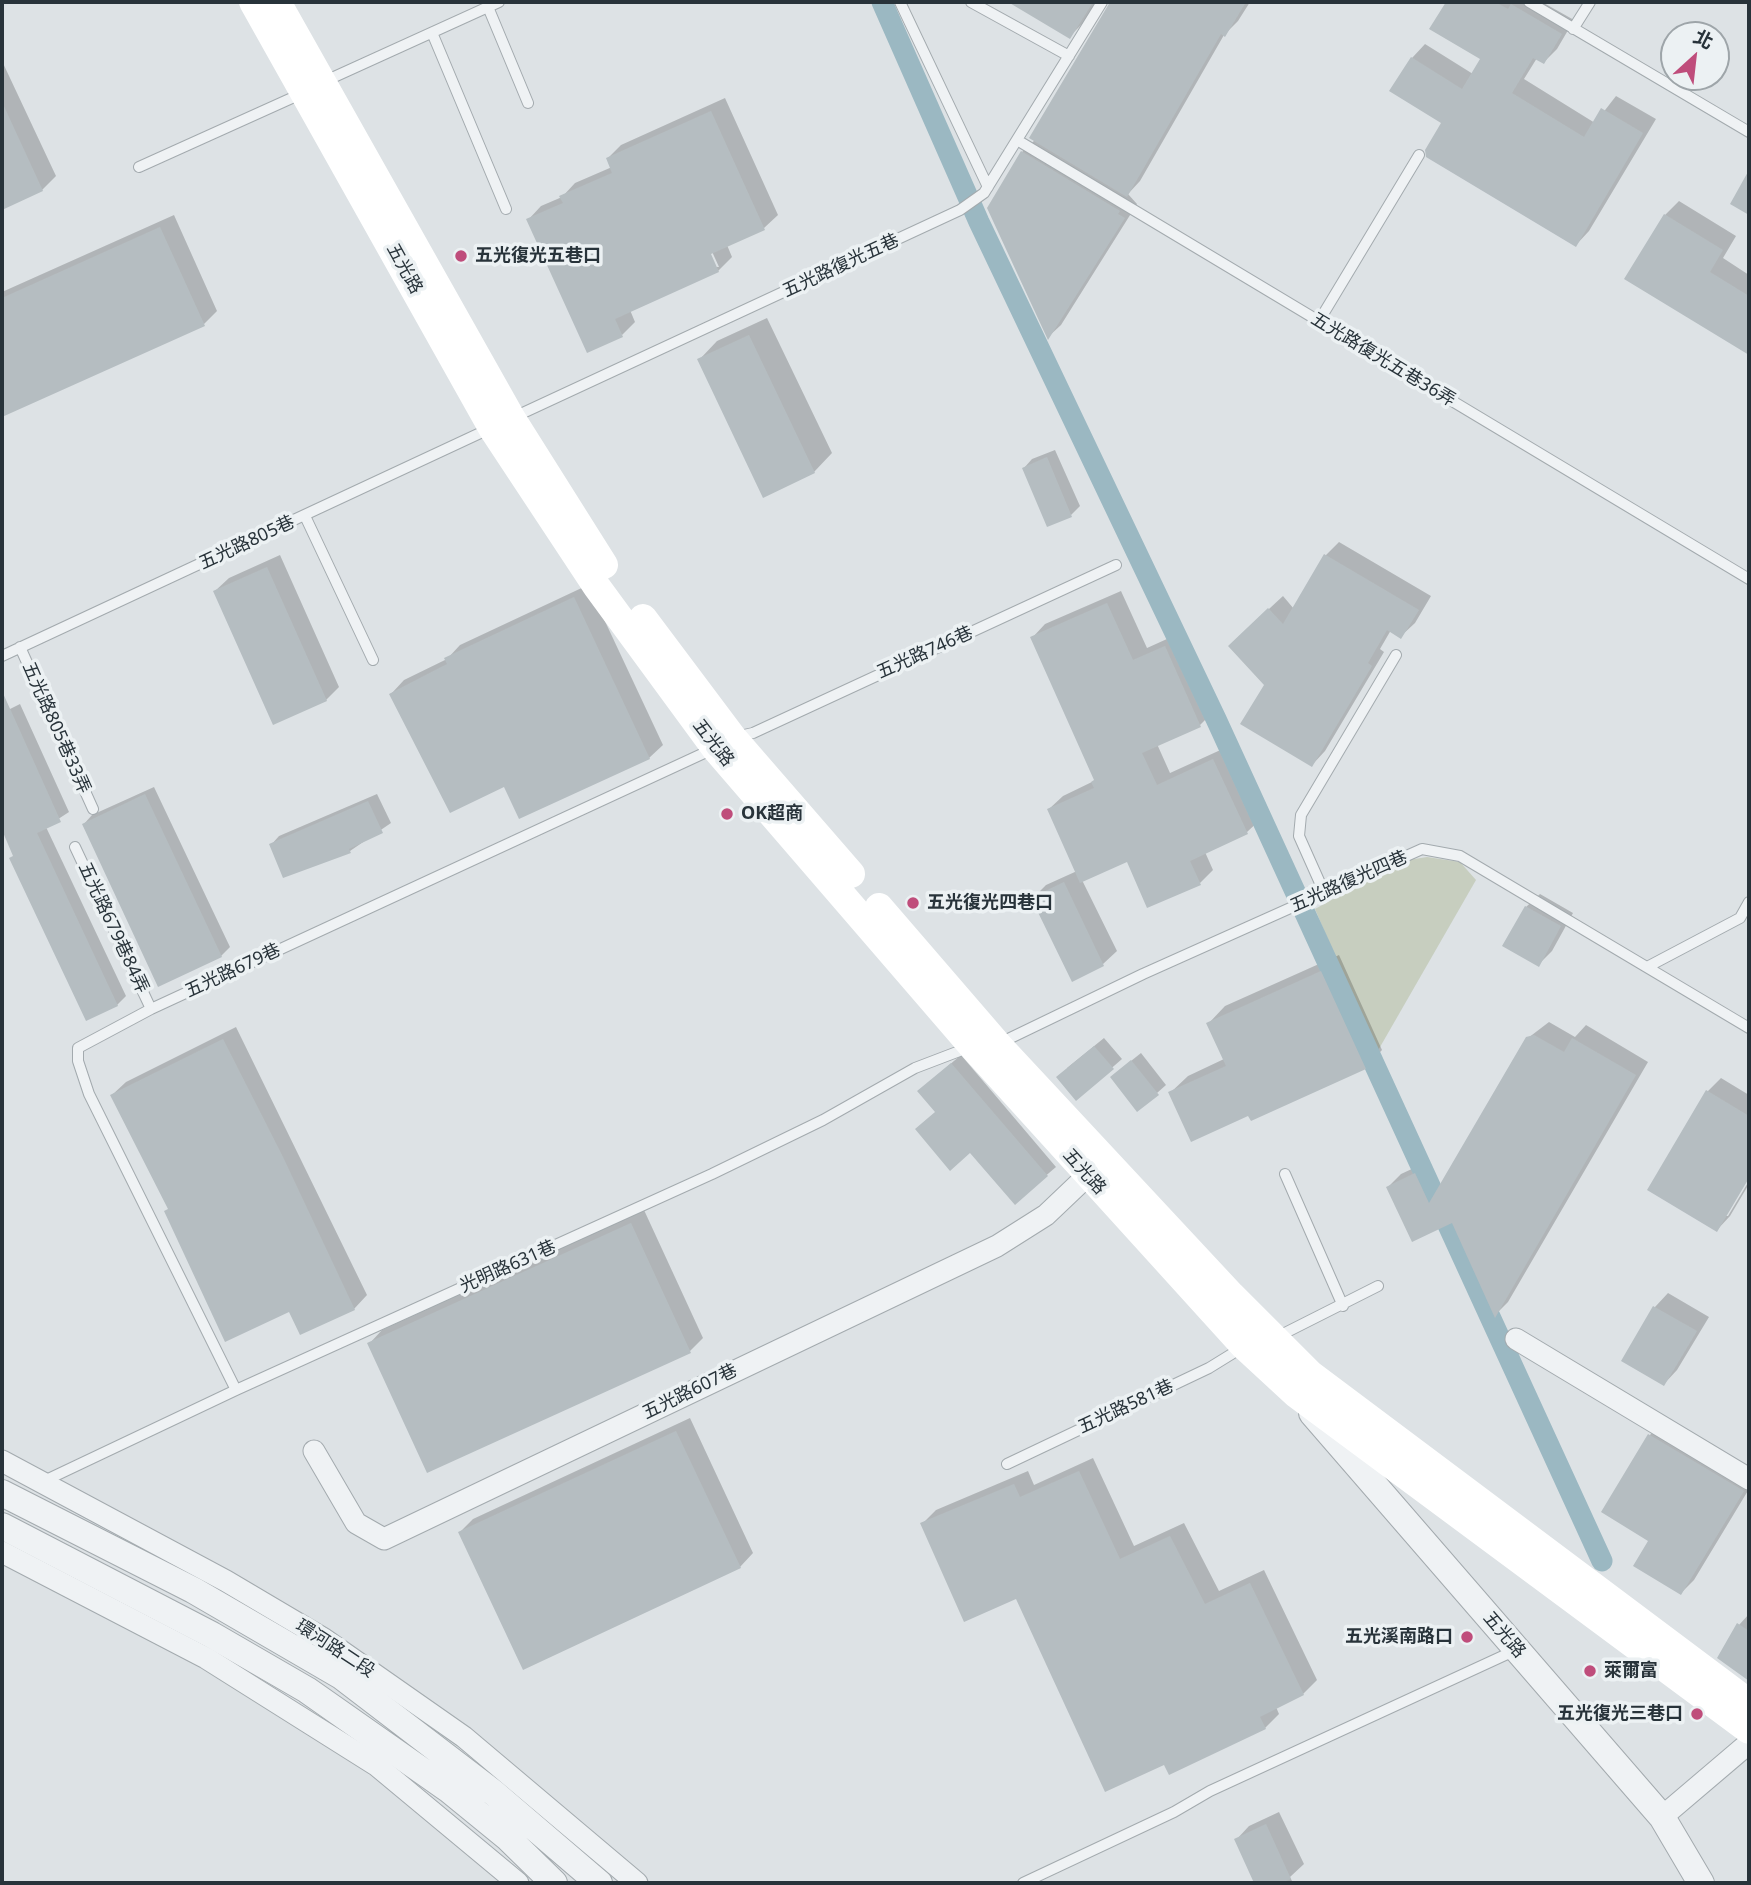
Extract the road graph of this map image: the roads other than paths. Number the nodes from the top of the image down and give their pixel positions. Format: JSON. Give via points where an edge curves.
{"nodes":[{"id":1,"x":253,"y":2,"type":"edge"},
{"id":2,"x":277,"y":2,"type":"edge"},
{"id":3,"x":499,"y":2,"type":"edge"},
{"id":4,"x":900,"y":2,"type":"edge"},
{"id":5,"x":971,"y":2,"type":"edge"},
{"id":6,"x":1102,"y":2,"type":"edge"},
{"id":7,"x":1529,"y":2,"type":"edge"},
{"id":8,"x":1590,"y":2,"type":"edge"},
{"id":9,"x":488,"y":7,"type":"junction"},
{"id":10,"x":1573,"y":29,"type":"junction"},
{"id":11,"x":433,"y":35,"type":"junction"},
{"id":12,"x":1069,"y":56,"type":"junction"},
{"id":13,"x":314,"y":87,"type":"junction"},
{"id":14,"x":528,"y":103,"type":"dead end"},
{"id":15,"x":1749,"y":132,"type":"edge"},
{"id":16,"x":1017,"y":140,"type":"junction"},
{"id":17,"x":1419,"y":155,"type":"dead end"},
{"id":18,"x":139,"y":167,"type":"dead end"},
{"id":19,"x":986,"y":190,"type":"junction"},
{"id":20,"x":506,"y":209,"type":"dead end"},
{"id":21,"x":1319,"y":321,"type":"junction"},
{"id":22,"x":502,"y":423,"type":"junction"},
{"id":23,"x":305,"y":516,"type":"junction"},
{"id":24,"x":1116,"y":565,"type":"dead end"},
{"id":25,"x":1749,"y":579,"type":"edge"},
{"id":26,"x":20,"y":648,"type":"junction"},
{"id":27,"x":1396,"y":655,"type":"dead end"},
{"id":28,"x":2,"y":656,"type":"edge"},
{"id":29,"x":373,"y":660,"type":"dead end"},
{"id":30,"x":724,"y":743,"type":"junction"},
{"id":31,"x":93,"y":809,"type":"dead end"},
{"id":32,"x":75,"y":847,"type":"dead end"},
{"id":33,"x":1324,"y":892,"type":"junction"},
{"id":34,"x":1749,"y":902,"type":"edge"},
{"id":35,"x":1649,"y":966,"type":"junction"},
{"id":36,"x":151,"y":1009,"type":"junction"},
{"id":37,"x":1749,"y":1028,"type":"edge"},
{"id":38,"x":985,"y":1046,"type":"junction"},
{"id":39,"x":1285,"y":1174,"type":"dead end"},
{"id":40,"x":1087,"y":1176,"type":"junction"},
{"id":41,"x":1378,"y":1286,"type":"dead end"},
{"id":42,"x":1343,"y":1306,"type":"junction"},
{"id":43,"x":1516,"y":1339,"type":"dead end"},
{"id":44,"x":1259,"y":1343,"type":"junction"},
{"id":45,"x":1303,"y":1384,"type":"junction"},
{"id":46,"x":236,"y":1390,"type":"junction"},
{"id":47,"x":314,"y":1451,"type":"dead end"},
{"id":48,"x":2,"y":1461,"type":"edge"},
{"id":49,"x":1007,"y":1464,"type":"dead end"},
{"id":50,"x":1749,"y":1479,"type":"edge"},
{"id":51,"x":42,"y":1482,"type":"junction"},
{"id":52,"x":2,"y":1493,"type":"edge"},
{"id":53,"x":2,"y":1526,"type":"edge"},
{"id":54,"x":2,"y":1552,"type":"edge"},
{"id":55,"x":1517,"y":1650,"type":"junction"},
{"id":56,"x":1749,"y":1703,"type":"edge"},
{"id":57,"x":1749,"y":1730,"type":"edge"},
{"id":58,"x":1749,"y":1743,"type":"edge"},
{"id":59,"x":1662,"y":1817,"type":"junction"},
{"id":60,"x":606,"y":1878,"type":"edge"},
{"id":61,"x":518,"y":1883,"type":"edge"},
{"id":62,"x":554,"y":1883,"type":"edge"},
{"id":63,"x":637,"y":1883,"type":"edge"},
{"id":64,"x":1023,"y":1883,"type":"edge"},
{"id":65,"x":1701,"y":1883,"type":"edge"}],
"edges":[{"from":1,"to":13,"type":"main road","name":"五光路"},
{"from":2,"to":13,"type":"main road","name":"五光路"},
{"from":3,"to":9,"type":"lane"},
{"from":4,"to":19,"type":"lane"},
{"from":5,"to":12,"type":"lane"},
{"from":6,"to":12,"type":"lane","name":"五光路復光五巷"},
{"from":7,"to":10,"type":"lane"},
{"from":8,"to":10,"type":"lane"},
{"from":9,"to":11,"type":"lane"},
{"from":9,"to":14,"type":"lane"},
{"from":10,"to":15,"type":"lane"},
{"from":11,"to":13,"type":"lane"},
{"from":11,"to":20,"type":"lane"},
{"from":12,"to":16,"type":"lane","name":"五光路復光五巷"},
{"from":13,"to":18,"type":"lane"},
{"from":13,"to":22,"type":"main road","name":"五光路"},
{"from":16,"to":19,"type":"lane","name":"五光路復光五巷"},
{"from":16,"to":21,"type":"lane","name":"五光路復光五巷36弄"},
{"from":17,"to":21,"type":"lane"},
{"from":19,"to":22,"type":"lane","name":"五光路復光五巷","via":[[960,211]]},
{"from":21,"to":25,"type":"lane","name":"五光路復光五巷36弄"},
{"from":22,"to":23,"type":"lane","name":"五光路805巷"},
{"from":22,"to":30,"type":"main road","name":"五光路","via":[[597,587]]},
{"from":23,"to":26,"type":"lane","name":"五光路805巷"},
{"from":23,"to":29,"type":"lane"},
{"from":24,"to":30,"type":"lane","name":"五光路746巷"},
{"from":26,"to":28,"type":"lane","name":"五光路805巷"},
{"from":26,"to":31,"type":"lane","name":"五光路805巷33弄"},
{"from":27,"to":33,"type":"lane","via":[[1301,816],[1299,836]]},
{"from":30,"to":36,"type":"lane","name":"五光路679巷"},
{"from":30,"to":38,"type":"main road","name":"五光路"},
{"from":32,"to":36,"type":"lane","name":"五光路679巷84弄"},
{"from":33,"to":35,"type":"lane","name":"五光路復光四巷","via":[[1422,849],[1436,849],[1460,856]]},
{"from":33,"to":38,"type":"lane","name":"五光路復光四巷"},
{"from":34,"to":35,"type":"lane","via":[[1740,918]]},
{"from":35,"to":37,"type":"lane","name":"五光路復光四巷"},
{"from":36,"to":46,"type":"lane","name":"五光路679巷","via":[[78,1048],[78,1061],[89,1094]]},
{"from":38,"to":40,"type":"main road","name":"五光路"},
{"from":38,"to":44,"type":"main road","name":"五光路"},
{"from":38,"to":46,"type":"lane","name":"光明路631巷","via":[[915,1068],[823,1120],[712,1174]]},
{"from":39,"to":42,"type":"lane"},
{"from":40,"to":44,"type":"main road","name":"五光路"},
{"from":40,"to":47,"type":"street","name":"五光路607巷","via":[[1046,1215],[997,1246],[384,1539],[356,1523]]},
{"from":41,"to":42,"type":"lane","name":"五光路581巷"},
{"from":42,"to":44,"type":"lane","name":"五光路581巷"},
{"from":43,"to":50,"type":"street"},
{"from":44,"to":45,"type":"main road","name":"五光路"},
{"from":44,"to":49,"type":"lane","name":"五光路581巷"},
{"from":45,"to":55,"type":"street","name":"五光路"},
{"from":45,"to":56,"type":"main road","name":"五光路"},
{"from":45,"to":57,"type":"main road","name":"五光路"},
{"from":46,"to":51,"type":"lane","name":"光明路631巷"},
{"from":48,"to":51,"type":"street","name":"環河路二段"},
{"from":51,"to":60,"type":"street","name":"環河路二段","via":[[324,1639],[464,1737]]},
{"from":52,"to":60,"type":"street","name":"環河路二段","via":[[193,1590],[341,1676]]},
{"from":53,"to":62,"type":"street","via":[[307,1690],[448,1789]]},
{"from":54,"to":61,"type":"street","via":[[206,1658],[376,1765]]},
{"from":55,"to":59,"type":"street","name":"五光路"},
{"from":55,"to":64,"type":"lane"},
{"from":58,"to":59,"type":"street"},
{"from":59,"to":65,"type":"street","name":"五光路"},
{"from":60,"to":63,"type":"street","name":"環河路二段"}]}
